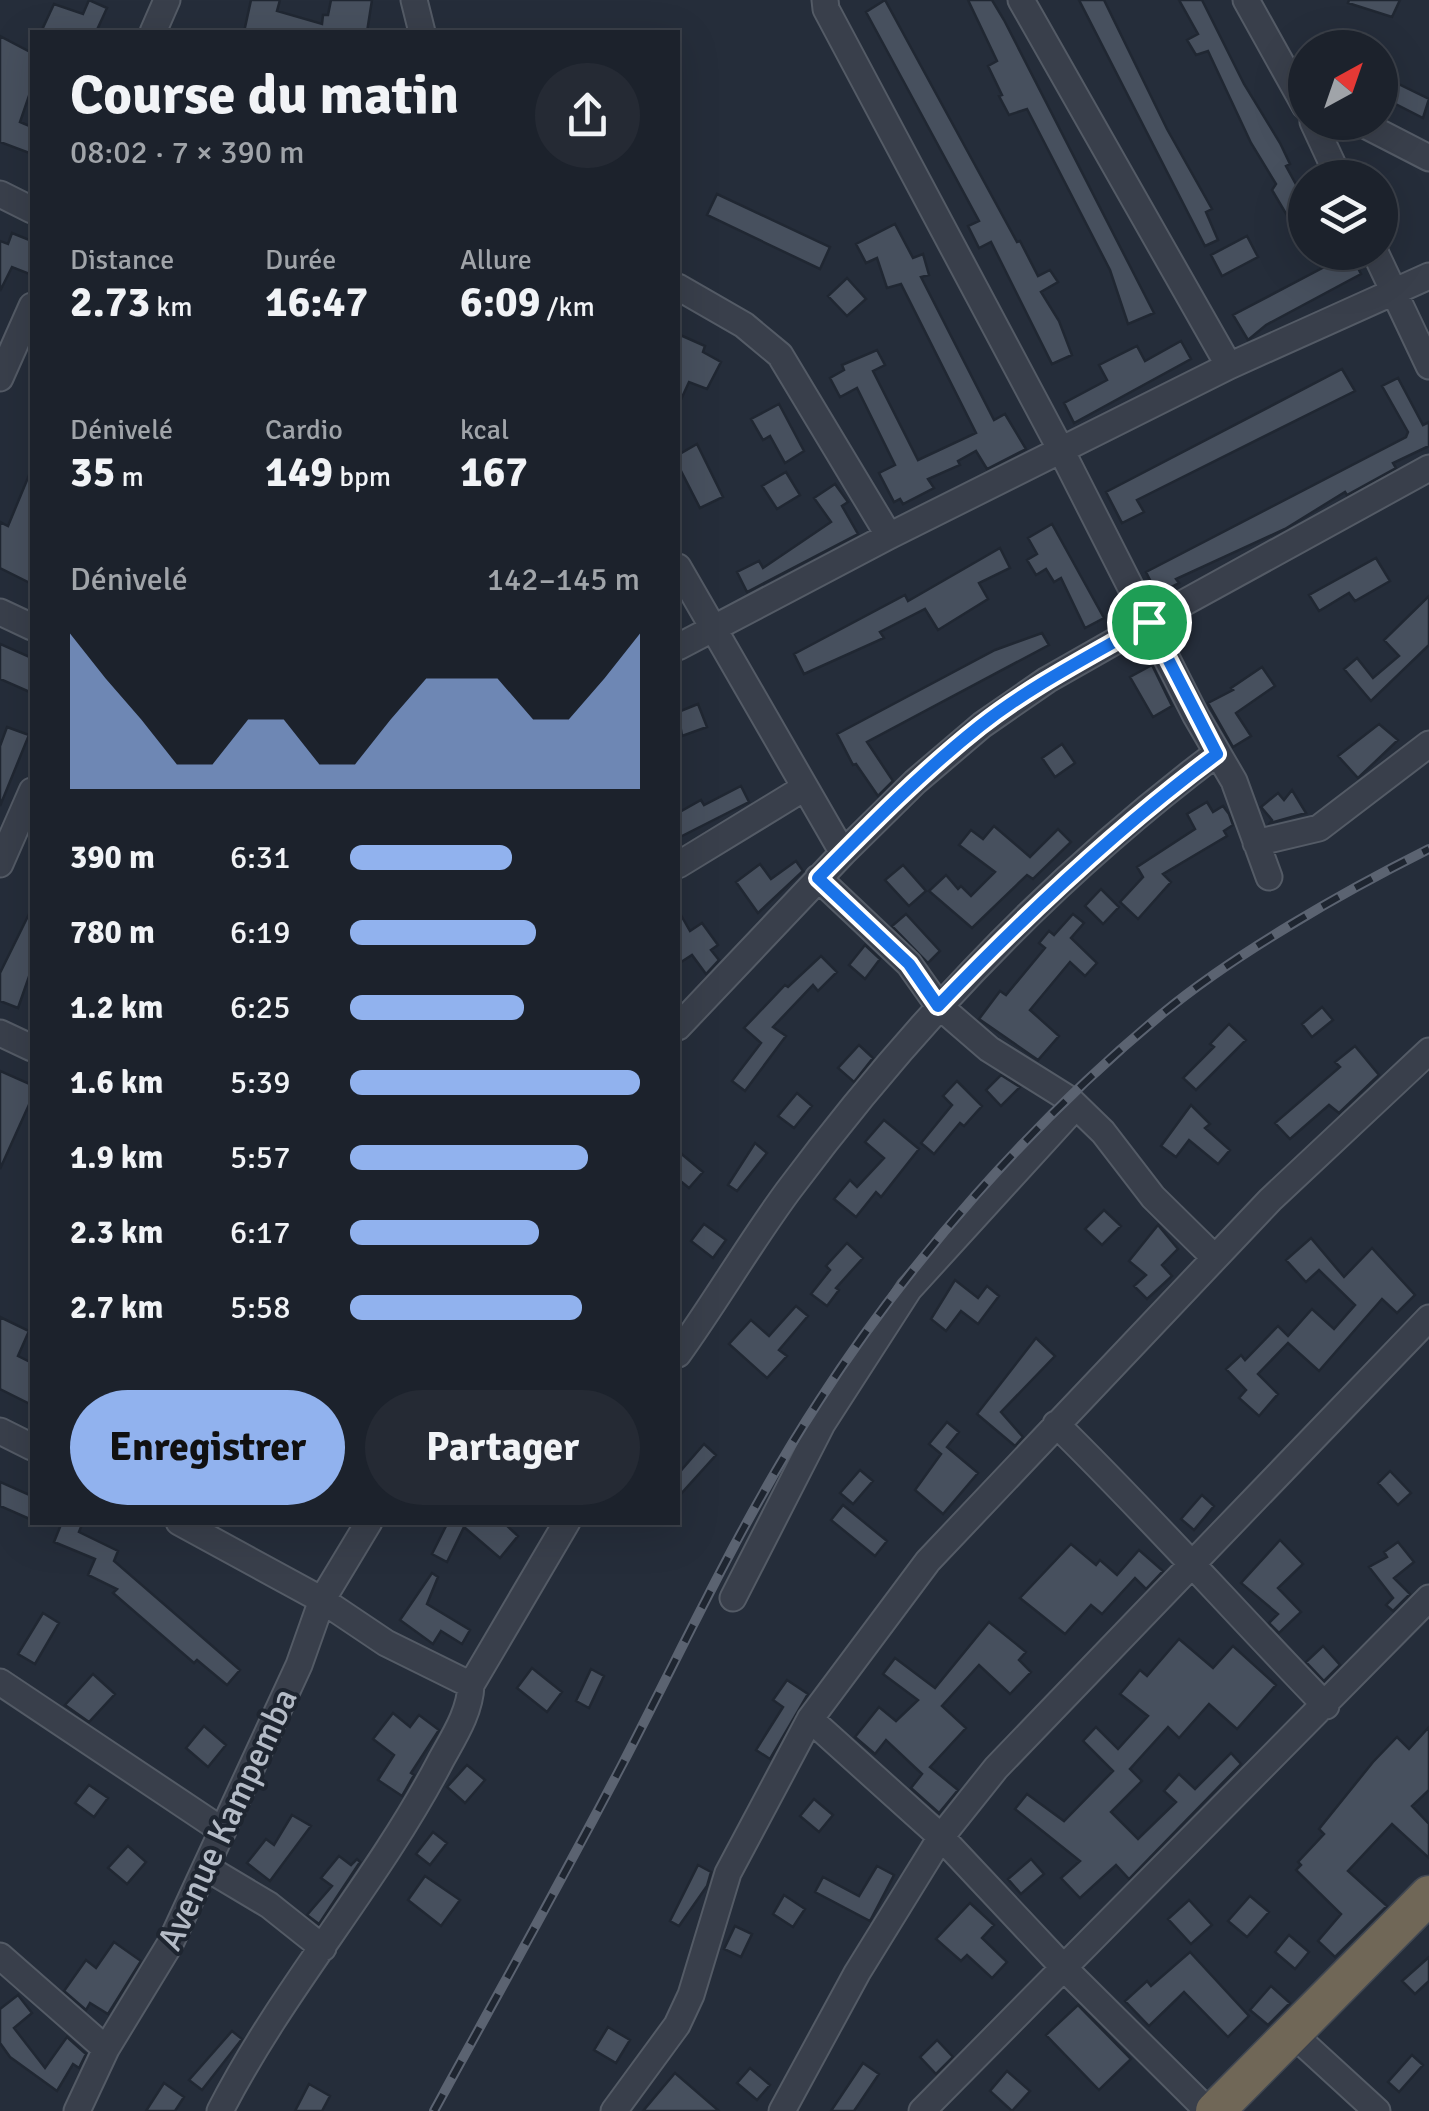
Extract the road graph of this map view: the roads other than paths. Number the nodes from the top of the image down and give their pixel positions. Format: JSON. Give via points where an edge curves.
{"nodes":[{"id":1,"x":168,"y":0,"type":"edge"},
{"id":2,"x":414,"y":0,"type":"edge"},
{"id":3,"x":825,"y":0,"type":"edge"},
{"id":4,"x":1021,"y":0,"type":"edge"},
{"id":5,"x":1246,"y":0,"type":"edge"},
{"id":6,"x":154,"y":30,"type":"edge"},
{"id":7,"x":422,"y":30,"type":"edge"},
{"id":8,"x":1288,"y":72,"type":"edge"},
{"id":9,"x":1394,"y":140,"type":"edge"},
{"id":10,"x":1429,"y":158,"type":"edge"},
{"id":11,"x":0,"y":194,"type":"edge"},
{"id":12,"x":30,"y":209,"type":"edge"},
{"id":13,"x":1383,"y":270,"type":"edge"},
{"id":14,"x":1429,"y":276,"type":"edge"},
{"id":15,"x":680,"y":288,"type":"edge"},
{"id":16,"x":1394,"y":294,"type":"junction"},
{"id":17,"x":30,"y":310,"type":"edge"},
{"id":18,"x":1229,"y":366,"type":"junction"},
{"id":19,"x":1429,"y":366,"type":"edge"},
{"id":20,"x":0,"y":378,"type":"edge"},
{"id":21,"x":1062,"y":452,"type":"junction"},
{"id":22,"x":1429,"y":468,"type":"edge"},
{"id":23,"x":889,"y":536,"type":"junction"},
{"id":24,"x":680,"y":570,"type":"edge"},
{"id":25,"x":0,"y":612,"type":"edge"},
{"id":26,"x":1149,"y":622,"type":"junction"},
{"id":27,"x":30,"y":626,"type":"edge"},
{"id":28,"x":714,"y":628,"type":"junction"},
{"id":29,"x":680,"y":646,"type":"edge"},
{"id":30,"x":1429,"y":744,"type":"edge"},
{"id":31,"x":1217,"y":754,"type":"junction"},
{"id":32,"x":804,"y":788,"type":"junction"},
{"id":33,"x":30,"y":801,"type":"edge"},
{"id":34,"x":24,"y":831,"type":"edge"},
{"id":35,"x":1256,"y":844,"type":"junction"},
{"id":36,"x":843,"y":853,"type":"junction"},
{"id":37,"x":0,"y":864,"type":"edge"},
{"id":38,"x":680,"y":864,"type":"edge"},
{"id":39,"x":1268,"y":876,"type":"dead end"},
{"id":40,"x":818,"y":878,"type":"junction"},
{"id":41,"x":938,"y":1006,"type":"junction"},
{"id":42,"x":680,"y":1025,"type":"edge"},
{"id":43,"x":0,"y":1033,"type":"edge"},
{"id":44,"x":30,"y":1047,"type":"edge"},
{"id":45,"x":1429,"y":1051,"type":"edge"},
{"id":46,"x":1076,"y":1106,"type":"junction"},
{"id":47,"x":1215,"y":1258,"type":"junction"},
{"id":48,"x":1429,"y":1318,"type":"edge"},
{"id":49,"x":680,"y":1351,"type":"edge"},
{"id":50,"x":1056,"y":1424,"type":"junction"},
{"id":51,"x":0,"y":1431,"type":"edge"},
{"id":52,"x":30,"y":1446,"type":"edge"},
{"id":53,"x":184,"y":1525,"type":"edge"},
{"id":54,"x":367,"y":1525,"type":"edge"},
{"id":55,"x":565,"y":1525,"type":"edge"},
{"id":56,"x":1190,"y":1566,"type":"junction"},
{"id":57,"x":733,"y":1598,"type":"dead end"},
{"id":58,"x":322,"y":1600,"type":"junction"},
{"id":59,"x":1426,"y":1608,"type":"edge"},
{"id":60,"x":0,"y":1682,"type":"edge"},
{"id":61,"x":471,"y":1685,"type":"junction"},
{"id":62,"x":1326,"y":1706,"type":"junction"},
{"id":63,"x":810,"y":1719,"type":"junction"},
{"id":64,"x":223,"y":1832,"type":"junction"},
{"id":65,"x":941,"y":1837,"type":"junction"},
{"id":66,"x":207,"y":1868,"type":"junction"},
{"id":67,"x":1429,"y":1895,"type":"edge"},
{"id":68,"x":324,"y":1948,"type":"junction"},
{"id":69,"x":0,"y":1956,"type":"edge"},
{"id":70,"x":1064,"y":1968,"type":"junction"},
{"id":71,"x":1293,"y":2034,"type":"junction"},
{"id":72,"x":106,"y":2049,"type":"junction"},
{"id":73,"x":87,"y":2108,"type":"edge"},
{"id":74,"x":220,"y":2111,"type":"edge"},
{"id":75,"x":614,"y":2111,"type":"edge"},
{"id":76,"x":782,"y":2111,"type":"edge"},
{"id":77,"x":922,"y":2111,"type":"edge"},
{"id":78,"x":1212,"y":2111,"type":"edge"},
{"id":79,"x":1377,"y":2111,"type":"edge"}],
"edges":[{"from":1,"to":6,"type":"street"},
{"from":2,"to":7,"type":"street"},
{"from":3,"to":21,"type":"street"},
{"from":4,"to":18,"type":"street"},
{"from":5,"to":8,"type":"street"},
{"from":9,"to":10,"type":"street"},
{"from":11,"to":12,"type":"street"},
{"from":13,"to":16,"type":"street"},
{"from":14,"to":16,"type":"street"},
{"from":15,"to":23,"type":"street","via":[[780,355]]},
{"from":16,"to":18,"type":"street"},
{"from":16,"to":19,"type":"street"},
{"from":17,"to":20,"type":"street"},
{"from":18,"to":21,"type":"street"},
{"from":21,"to":23,"type":"street"},
{"from":21,"to":26,"type":"street"},
{"from":22,"to":26,"type":"street"},
{"from":23,"to":28,"type":"street"},
{"from":24,"to":28,"type":"street"},
{"from":25,"to":27,"type":"street"},
{"from":26,"to":31,"type":"street"},
{"from":26,"to":36,"type":"street","via":[[982,725]]},
{"from":28,"to":29,"type":"street"},
{"from":28,"to":32,"type":"street"},
{"from":30,"to":35,"type":"street","via":[[1318,828]]},
{"from":31,"to":35,"type":"street"},
{"from":31,"to":41,"type":"street","via":[[1137,813]]},
{"from":32,"to":36,"type":"street"},
{"from":32,"to":38,"type":"street"},
{"from":33,"to":34,"type":"street"},
{"from":34,"to":37,"type":"street"},
{"from":35,"to":39,"type":"street"},
{"from":36,"to":40,"type":"street"},
{"from":40,"to":41,"type":"street","via":[[909,964]]},
{"from":40,"to":42,"type":"street"},
{"from":41,"to":46,"type":"street","via":[[988,1049]]},
{"from":41,"to":49,"type":"street","via":[[785,1195]]},
{"from":43,"to":44,"type":"street"},
{"from":45,"to":47,"type":"street"},
{"from":46,"to":47,"type":"street"},
{"from":46,"to":57,"type":"street","via":[[910,1289],[822,1424]]},
{"from":47,"to":50,"type":"street"},
{"from":48,"to":56,"type":"street"},
{"from":50,"to":56,"type":"street"},
{"from":50,"to":63,"type":"street","via":[[928,1560]]},
{"from":51,"to":52,"type":"street"},
{"from":53,"to":58,"type":"street"},
{"from":54,"to":58,"type":"street","name":"Avenue Kampemba"},
{"from":55,"to":61,"type":"street"},
{"from":56,"to":62,"type":"street"},
{"from":56,"to":65,"type":"street","via":[[996,1768]]},
{"from":58,"to":61,"type":"street","via":[[386,1644]]},
{"from":58,"to":64,"type":"street","name":"Avenue Kampemba","via":[[300,1665]]},
{"from":59,"to":62,"type":"street"},
{"from":60,"to":64,"type":"street"},
{"from":61,"to":68,"type":"street","via":[[460,1724],[411,1817]]},
{"from":62,"to":70,"type":"street"},
{"from":63,"to":65,"type":"street"},
{"from":63,"to":75,"type":"street","via":[[728,1872],[677,2025]]},
{"from":64,"to":66,"type":"street","name":"Avenue Kampemba"},
{"from":65,"to":70,"type":"street"},
{"from":65,"to":76,"type":"street"},
{"from":66,"to":68,"type":"street"},
{"from":66,"to":72,"type":"street","name":"Avenue Kampemba"},
{"from":67,"to":71,"type":"highway"},
{"from":68,"to":74,"type":"street"},
{"from":69,"to":72,"type":"street"},
{"from":70,"to":77,"type":"street"},
{"from":70,"to":78,"type":"street"},
{"from":71,"to":78,"type":"highway"},
{"from":71,"to":79,"type":"street"},
{"from":72,"to":73,"type":"street","name":"Avenue Kampemba"}]}
